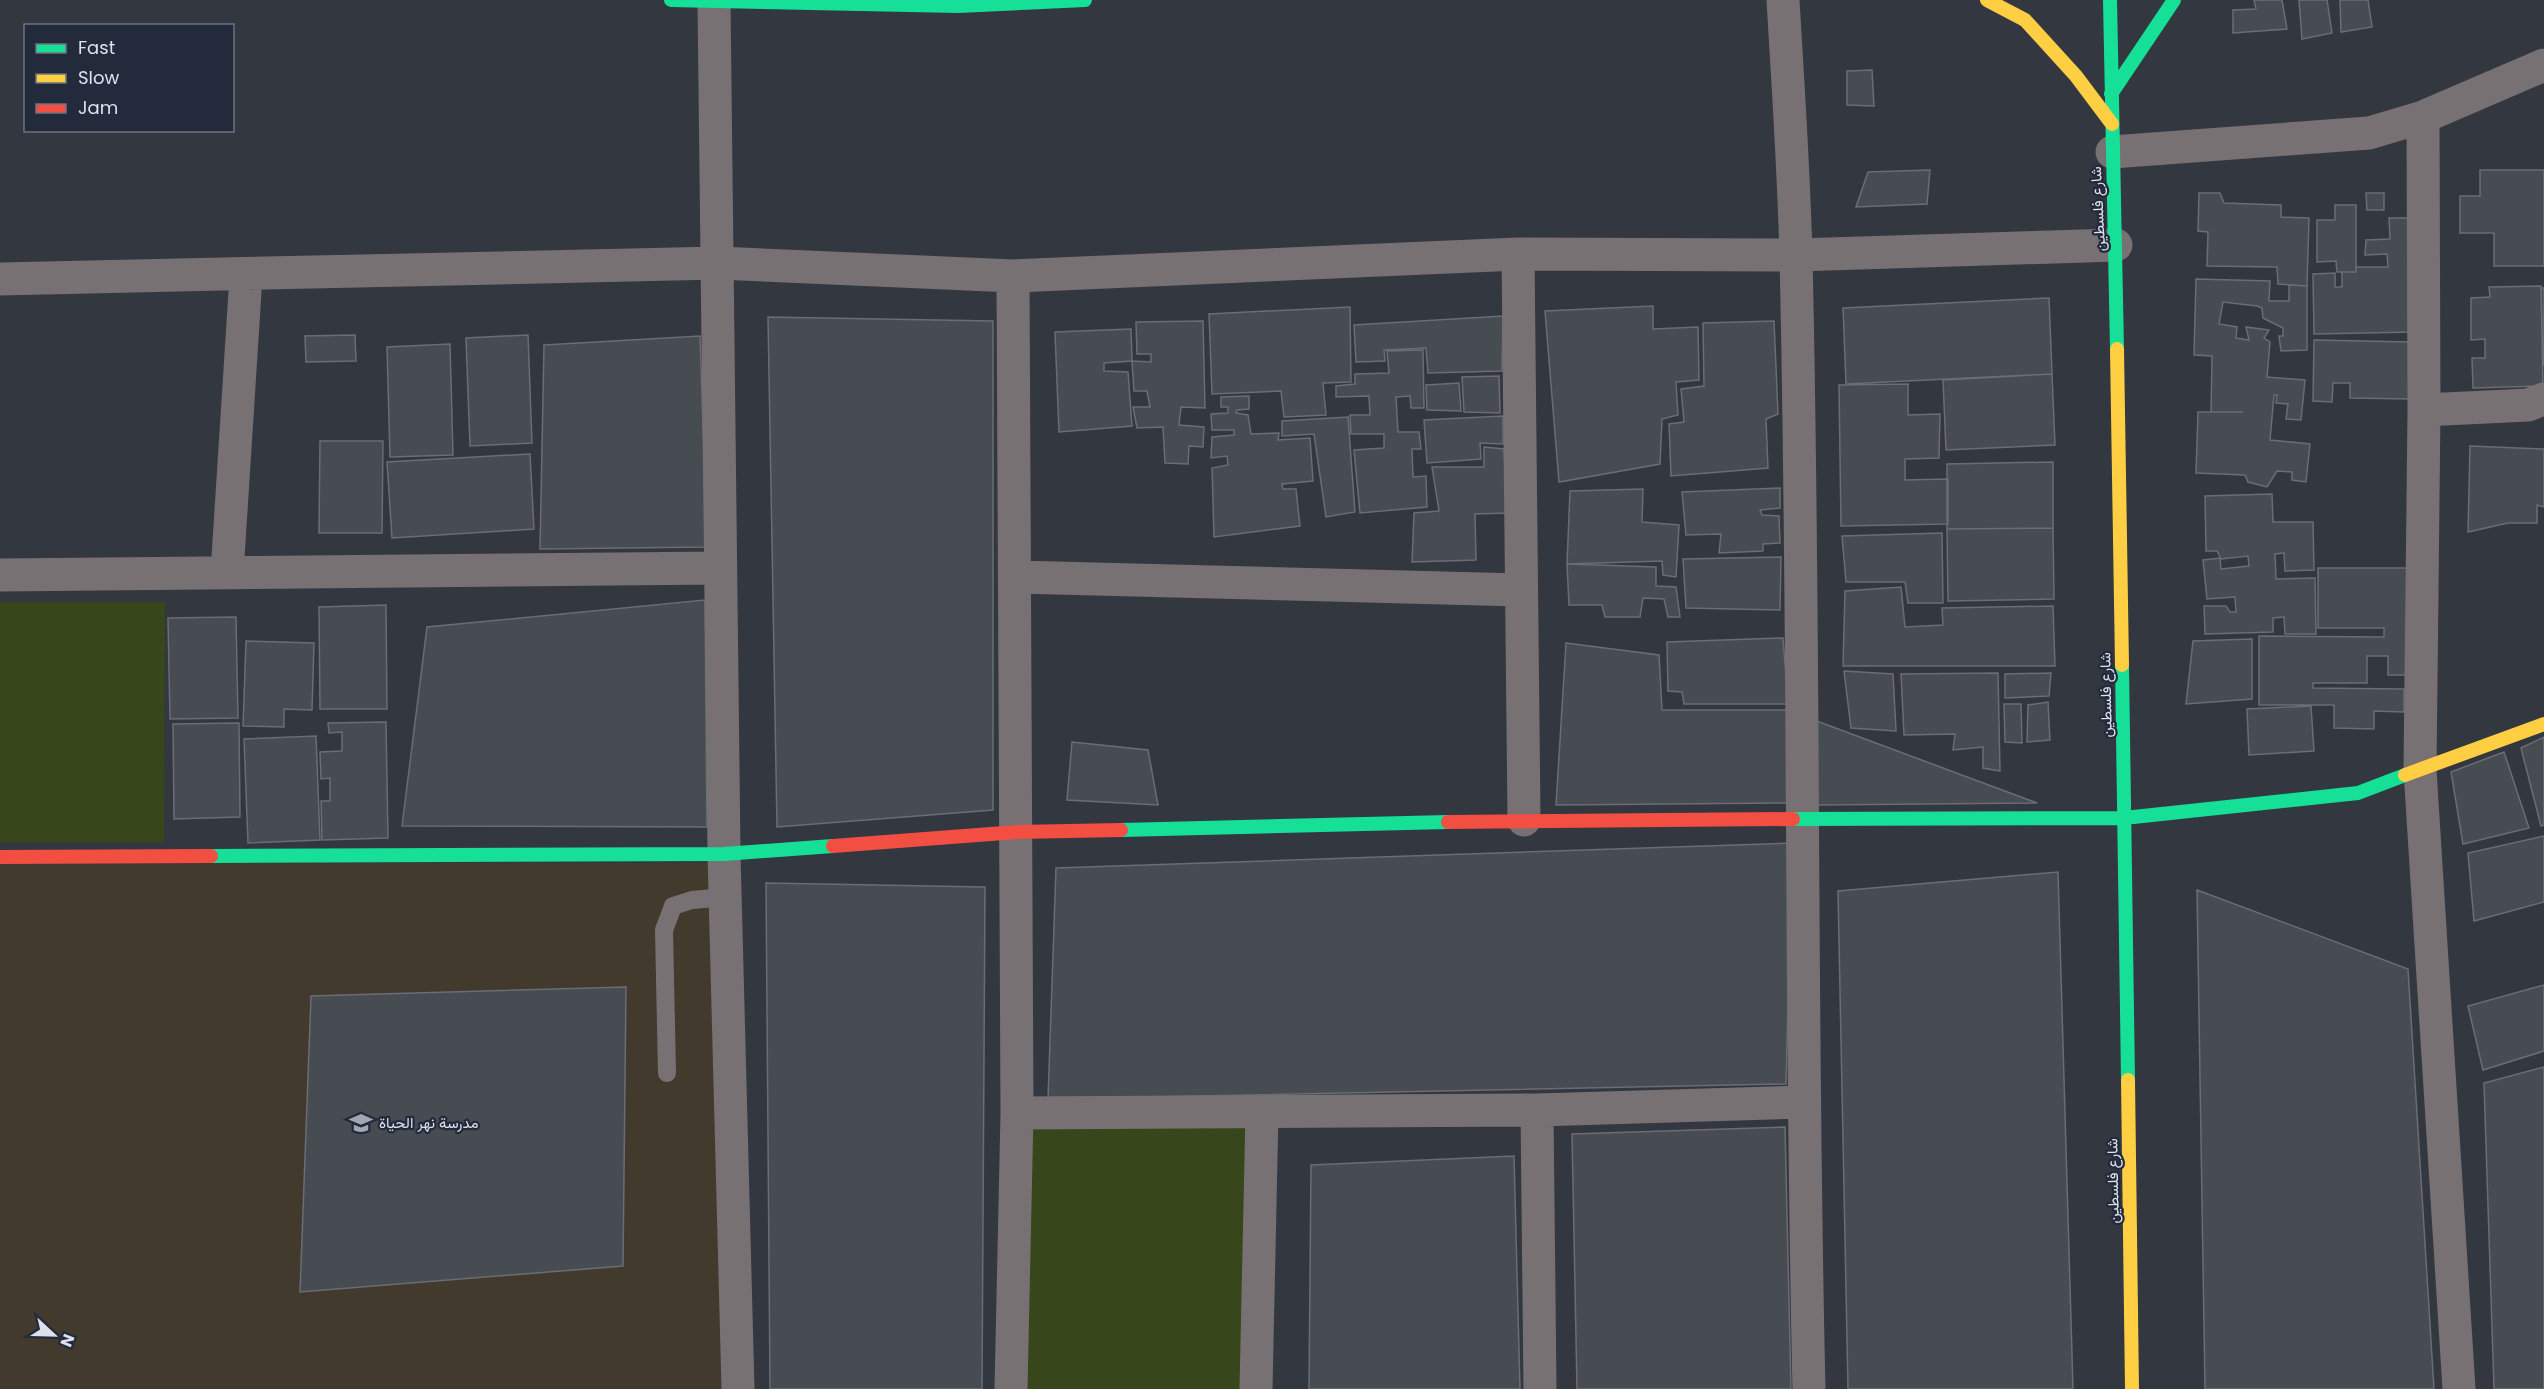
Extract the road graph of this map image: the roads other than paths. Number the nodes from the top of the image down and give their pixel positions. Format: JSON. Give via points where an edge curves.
{"nodes":[{"id":1,"x":671,"y":0,"type":"edge"},
{"id":2,"x":1085,"y":0,"type":"edge"},
{"id":3,"x":1783,"y":0,"type":"edge"},
{"id":4,"x":1987,"y":0,"type":"edge"},
{"id":5,"x":2110,"y":0,"type":"edge"},
{"id":6,"x":2174,"y":0,"type":"edge"},
{"id":7,"x":714,"y":2,"type":"junction"},
{"id":8,"x":2544,"y":65,"type":"edge"},
{"id":9,"x":2111,"y":94,"type":"junction"},
{"id":10,"x":2423,"y":117,"type":"junction"},
{"id":11,"x":2112,"y":138,"type":"junction"},
{"id":12,"x":2116,"y":245,"type":"junction"},
{"id":13,"x":1518,"y":254,"type":"junction"},
{"id":14,"x":1796,"y":255,"type":"junction"},
{"id":15,"x":719,"y":263,"type":"junction"},
{"id":16,"x":246,"y":276,"type":"junction"},
{"id":17,"x":1013,"y":276,"type":"junction"},
{"id":18,"x":0,"y":279,"type":"edge"},
{"id":19,"x":2544,"y":399,"type":"edge"},
{"id":20,"x":2424,"y":410,"type":"junction"},
{"id":21,"x":720,"y":568,"type":"junction"},
{"id":22,"x":227,"y":573,"type":"junction"},
{"id":23,"x":0,"y":575,"type":"edge"},
{"id":24,"x":1015,"y":577,"type":"junction"},
{"id":25,"x":1521,"y":590,"type":"junction"},
{"id":26,"x":2544,"y":724,"type":"edge"},
{"id":27,"x":2420,"y":770,"type":"junction"},
{"id":28,"x":1803,"y":818,"type":"junction"},
{"id":29,"x":2124,"y":818,"type":"junction"},
{"id":30,"x":1524,"y":820,"type":"junction"},
{"id":31,"x":1017,"y":832,"type":"junction"},
{"id":32,"x":724,"y":854,"type":"junction"},
{"id":33,"x":0,"y":857,"type":"edge"},
{"id":34,"x":726,"y":897,"type":"junction"},
{"id":35,"x":667,"y":1073,"type":"dead end"},
{"id":36,"x":1802,"y":1102,"type":"junction"},
{"id":37,"x":1537,"y":1110,"type":"junction"},
{"id":38,"x":1262,"y":1112,"type":"junction"},
{"id":39,"x":1017,"y":1113,"type":"junction"},
{"id":40,"x":738,"y":1389,"type":"edge"},
{"id":41,"x":1011,"y":1389,"type":"edge"},
{"id":42,"x":1256,"y":1389,"type":"edge"},
{"id":43,"x":1540,"y":1389,"type":"edge"},
{"id":44,"x":1809,"y":1389,"type":"edge"},
{"id":45,"x":2132,"y":1389,"type":"edge"},
{"id":46,"x":2459,"y":1389,"type":"edge"}],
"edges":[{"from":1,"to":7,"type":"main road"},
{"from":2,"to":7,"type":"main road","via":[[958,6]]},
{"from":3,"to":14,"type":"street"},
{"from":4,"to":11,"type":"main road","via":[[2025,20],[2076,76]]},
{"from":5,"to":9,"type":"main road","name":"شارع فلسطين"},
{"from":6,"to":9,"type":"main road"},
{"from":7,"to":15,"type":"street"},
{"from":8,"to":10,"type":"street"},
{"from":9,"to":11,"type":"main road","name":"شارع فلسطين"},
{"from":10,"to":11,"type":"street","via":[[2370,133]]},
{"from":10,"to":20,"type":"street"},
{"from":11,"to":12,"type":"main road","name":"شارع فلسطين"},
{"from":12,"to":14,"type":"street"},
{"from":12,"to":29,"type":"main road","name":"شارع فلسطين"},
{"from":13,"to":14,"type":"street"},
{"from":13,"to":17,"type":"street"},
{"from":13,"to":25,"type":"street"},
{"from":14,"to":28,"type":"street"},
{"from":15,"to":16,"type":"street"},
{"from":15,"to":17,"type":"street"},
{"from":15,"to":21,"type":"street"},
{"from":16,"to":18,"type":"street"},
{"from":16,"to":22,"type":"street"},
{"from":17,"to":24,"type":"street"},
{"from":19,"to":20,"type":"street","via":[[2528,405]]},
{"from":20,"to":27,"type":"street"},
{"from":21,"to":22,"type":"street"},
{"from":21,"to":32,"type":"street"},
{"from":22,"to":23,"type":"street"},
{"from":24,"to":25,"type":"street"},
{"from":24,"to":31,"type":"street"},
{"from":25,"to":30,"type":"street"},
{"from":26,"to":27,"type":"main road"},
{"from":27,"to":29,"type":"main road","via":[[2358,793]]},
{"from":27,"to":46,"type":"street"},
{"from":28,"to":29,"type":"main road"},
{"from":28,"to":30,"type":"main road"},
{"from":28,"to":36,"type":"street"},
{"from":29,"to":45,"type":"main road","name":"شارع فلسطين"},
{"from":30,"to":31,"type":"main road"},
{"from":31,"to":32,"type":"main road"},
{"from":31,"to":39,"type":"street"},
{"from":32,"to":33,"type":"main road"},
{"from":32,"to":34,"type":"street"},
{"from":34,"to":35,"type":"lane","via":[[673,906],[664,930]]},
{"from":34,"to":40,"type":"street"},
{"from":36,"to":37,"type":"street"},
{"from":36,"to":44,"type":"street"},
{"from":37,"to":38,"type":"street"},
{"from":37,"to":43,"type":"street"},
{"from":38,"to":39,"type":"street"},
{"from":38,"to":42,"type":"street"},
{"from":39,"to":41,"type":"street"}]}
